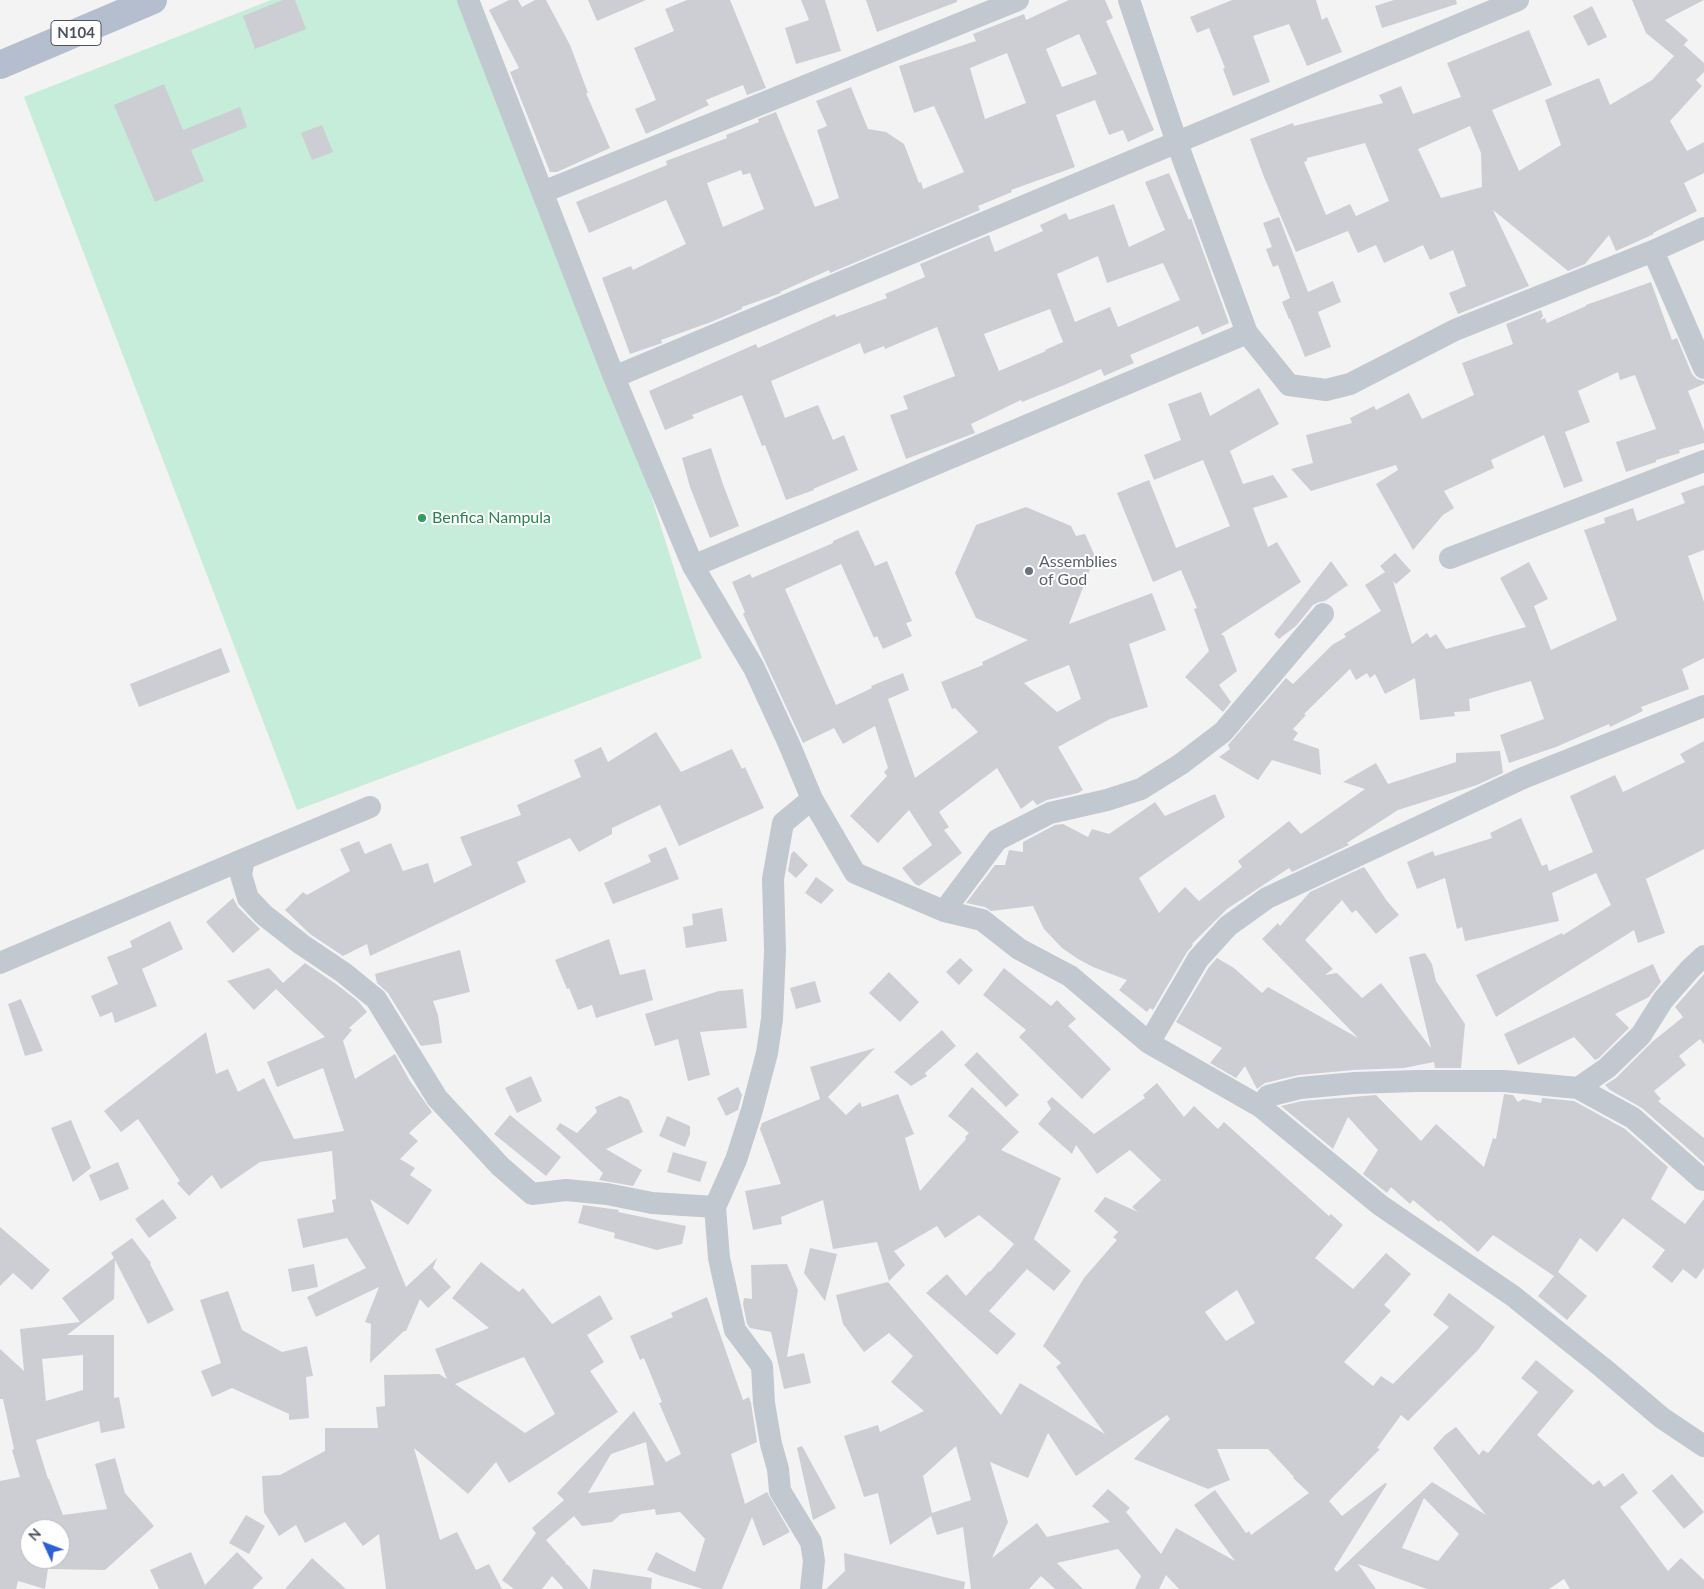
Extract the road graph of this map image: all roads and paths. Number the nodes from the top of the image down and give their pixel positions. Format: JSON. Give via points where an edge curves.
{"nodes":[{"id":1,"x":153,"y":0,"type":"edge"},
{"id":2,"x":468,"y":0,"type":"edge"},
{"id":3,"x":1018,"y":0,"type":"edge"},
{"id":4,"x":1128,"y":0,"type":"edge"},
{"id":5,"x":1518,"y":0,"type":"edge"},
{"id":6,"x":0,"y":65,"type":"edge"},
{"id":7,"x":1177,"y":143,"type":"junction"},
{"id":8,"x":543,"y":192,"type":"junction"},
{"id":9,"x":1704,"y":228,"type":"edge"},
{"id":10,"x":1653,"y":251,"type":"junction"},
{"id":11,"x":1247,"y":333,"type":"junction"},
{"id":12,"x":1704,"y":368,"type":"edge"},
{"id":13,"x":614,"y":378,"type":"junction"},
{"id":14,"x":1704,"y":461,"type":"edge"},
{"id":15,"x":1450,"y":558,"type":"dead end"},
{"id":16,"x":694,"y":566,"type":"junction"},
{"id":17,"x":1323,"y":614,"type":"dead end"},
{"id":18,"x":1704,"y":706,"type":"edge"},
{"id":19,"x":812,"y":799,"type":"junction"},
{"id":20,"x":370,"y":807,"type":"dead end"},
{"id":21,"x":244,"y":858,"type":"junction"},
{"id":22,"x":944,"y":911,"type":"junction"},
{"id":23,"x":1704,"y":956,"type":"edge"},
{"id":24,"x":0,"y":963,"type":"edge"},
{"id":25,"x":1149,"y":1043,"type":"junction"},
{"id":26,"x":1578,"y":1088,"type":"junction"},
{"id":27,"x":1261,"y":1107,"type":"junction"},
{"id":28,"x":1703,"y":1180,"type":"edge"},
{"id":29,"x":715,"y":1207,"type":"junction"},
{"id":30,"x":1704,"y":1446,"type":"edge"},
{"id":31,"x":811,"y":1589,"type":"edge"}],
"edges":[{"from":1,"to":6,"type":"main road","number":"N104"},
{"from":2,"to":8,"type":"street"},
{"from":3,"to":8,"type":"street"},
{"from":4,"to":7,"type":"street"},
{"from":5,"to":7,"type":"street"},
{"from":7,"to":11,"type":"street"},
{"from":7,"to":13,"type":"street"},
{"from":8,"to":13,"type":"street"},
{"from":9,"to":10,"type":"street"},
{"from":10,"to":11,"type":"street","via":[[1455,330],[1350,384],[1326,390],[1289,384]]},
{"from":10,"to":12,"type":"street"},
{"from":11,"to":16,"type":"street"},
{"from":13,"to":16,"type":"street"},
{"from":14,"to":15,"type":"street"},
{"from":16,"to":19,"type":"street","via":[[754,668]]},
{"from":17,"to":22,"type":"street","via":[[1223,732],[1141,789],[1050,813],[997,840]]},
{"from":18,"to":25,"type":"street","via":[[1522,778],[1267,898],[1228,926],[1198,959]]},
{"from":19,"to":22,"type":"street","via":[[855,873]]},
{"from":19,"to":29,"type":"street","via":[[784,823],[773,880],[775,951],[767,1054],[736,1160]]},
{"from":20,"to":21,"type":"street"},
{"from":21,"to":24,"type":"street"},
{"from":21,"to":29,"type":"street","via":[[241,875],[248,898],[264,915],[376,999],[437,1098],[500,1166],[532,1194],[566,1190],[607,1194],[652,1204]]},
{"from":22,"to":25,"type":"street","via":[[982,920],[1019,949],[1070,976]]},
{"from":23,"to":26,"type":"street","via":[[1663,1000],[1641,1035],[1607,1068]]},
{"from":25,"to":27,"type":"street"},
{"from":26,"to":27,"type":"street","via":[[1416,1080],[1355,1083],[1300,1088],[1268,1096]]},
{"from":26,"to":28,"type":"street","via":[[1632,1118]]},
{"from":27,"to":30,"type":"street","via":[[1380,1205],[1513,1296],[1662,1418]]},
{"from":29,"to":31,"type":"street","via":[[719,1258],[734,1330],[762,1366],[764,1403],[780,1490],[811,1542],[814,1561]]}]}
